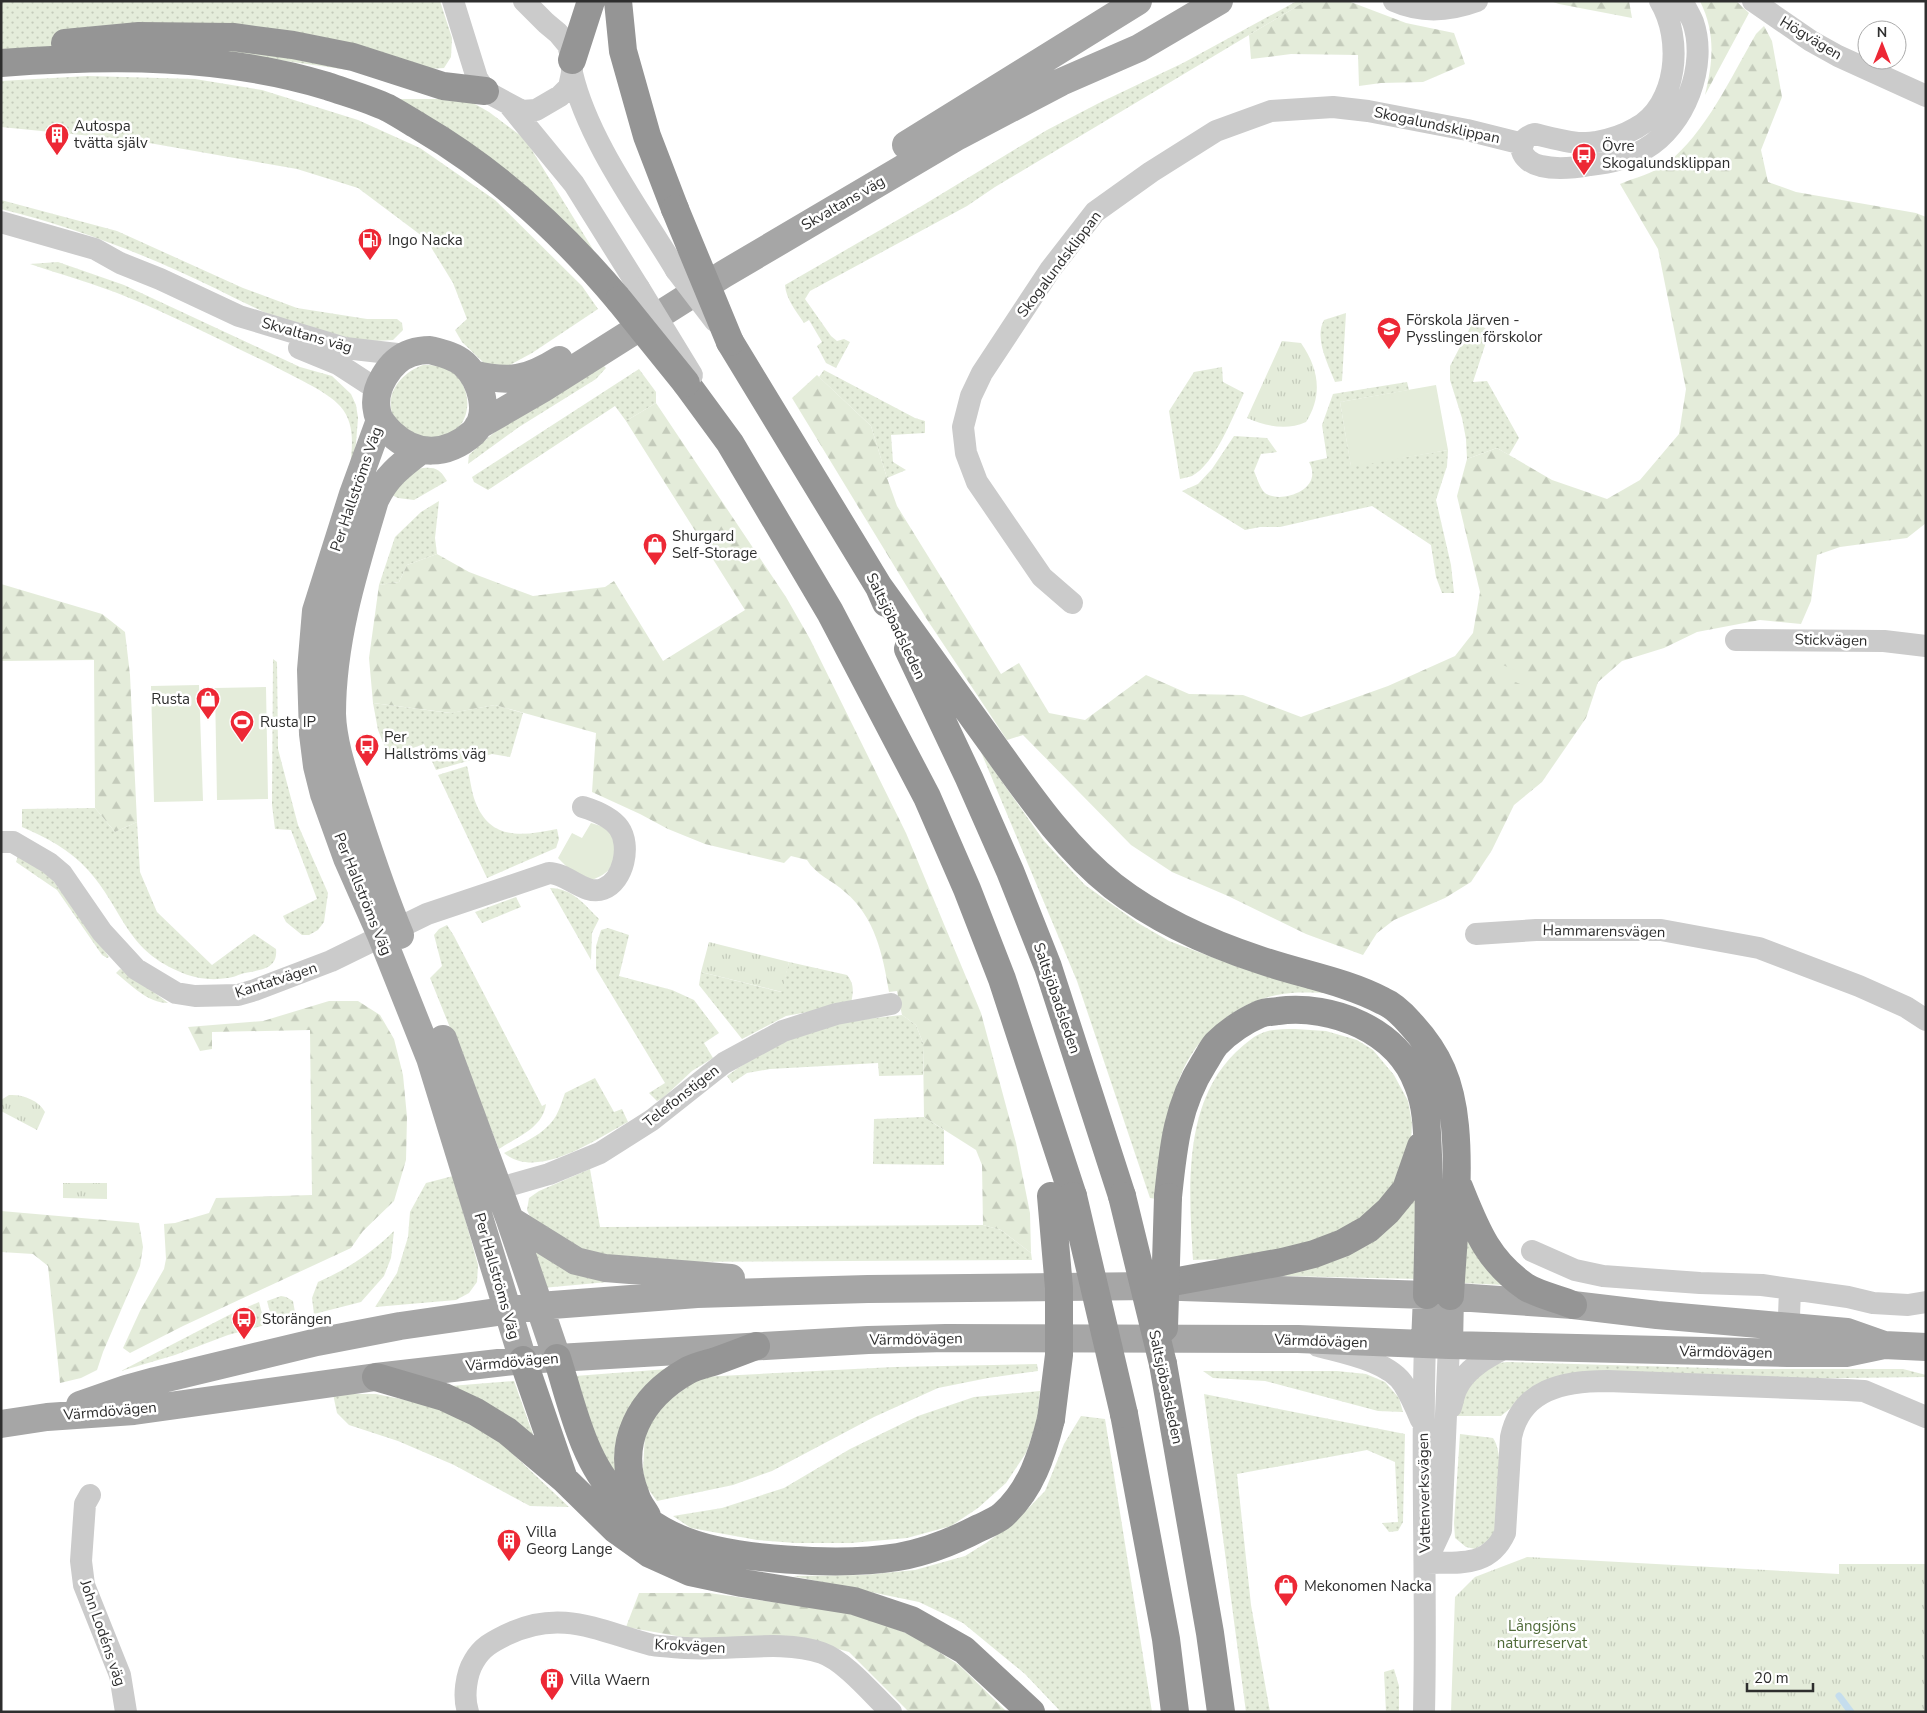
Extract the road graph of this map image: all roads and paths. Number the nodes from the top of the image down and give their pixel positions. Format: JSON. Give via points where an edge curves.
{"nodes":[{"id":1,"x":453,"y":1,"type":"edge"},
{"id":2,"x":524,"y":1,"type":"edge"},
{"id":3,"x":591,"y":1,"type":"edge"},
{"id":4,"x":618,"y":1,"type":"edge"},
{"id":5,"x":1138,"y":1,"type":"edge"},
{"id":6,"x":1219,"y":1,"type":"edge"},
{"id":7,"x":1394,"y":1,"type":"edge"},
{"id":8,"x":1477,"y":1,"type":"edge"},
{"id":9,"x":1660,"y":1,"type":"edge"},
{"id":10,"x":1682,"y":1,"type":"edge"},
{"id":11,"x":1754,"y":1,"type":"edge"},
{"id":12,"x":1,"y":50,"type":"edge"},
{"id":13,"x":1,"y":63,"type":"edge"},
{"id":14,"x":572,"y":67,"type":"junction"},
{"id":15,"x":485,"y":91,"type":"junction"},
{"id":16,"x":1926,"y":96,"type":"edge"},
{"id":17,"x":510,"y":106,"type":"junction"},
{"id":18,"x":1522,"y":144,"type":"junction"},
{"id":19,"x":1,"y":222,"type":"edge"},
{"id":20,"x":1,"y":235,"type":"edge"},
{"id":21,"x":120,"y":263,"type":"junction"},
{"id":22,"x":629,"y":294,"type":"junction"},
{"id":23,"x":239,"y":316,"type":"junction"},
{"id":24,"x":730,"y":342,"type":"junction"},
{"id":25,"x":406,"y":355,"type":"junction"},
{"id":26,"x":473,"y":374,"type":"junction"},
{"id":27,"x":378,"y":390,"type":"junction"},
{"id":28,"x":380,"y":420,"type":"junction"},
{"id":29,"x":478,"y":426,"type":"junction"},
{"id":30,"x":420,"y":450,"type":"junction"},
{"id":31,"x":879,"y":587,"type":"junction"},
{"id":32,"x":1072,"y":603,"type":"dead end"},
{"id":33,"x":1736,"y":640,"type":"dead end"},
{"id":34,"x":1926,"y":646,"type":"edge"},
{"id":35,"x":583,"y":807,"type":"dead end"},
{"id":36,"x":1,"y":842,"type":"edge"},
{"id":37,"x":389,"y":932,"type":"junction"},
{"id":38,"x":1476,"y":934,"type":"dead end"},
{"id":39,"x":891,"y":1004,"type":"dead end"},
{"id":40,"x":1926,"y":1020,"type":"edge"},
{"id":41,"x":1427,"y":1125,"type":"junction"},
{"id":42,"x":1455,"y":1177,"type":"junction"},
{"id":43,"x":486,"y":1193,"type":"junction"},
{"id":44,"x":1062,"y":1196,"type":"junction"},
{"id":45,"x":510,"y":1220,"type":"junction"},
{"id":46,"x":1532,"y":1251,"type":"dead end"},
{"id":47,"x":1151,"y":1286,"type":"junction"},
{"id":48,"x":868,"y":1289,"type":"junction"},
{"id":49,"x":1790,"y":1289,"type":"junction"},
{"id":50,"x":1439,"y":1296,"type":"junction"},
{"id":51,"x":1926,"y":1302,"type":"edge"},
{"id":52,"x":1573,"y":1304,"type":"junction"},
{"id":53,"x":539,"y":1306,"type":"junction"},
{"id":54,"x":506,"y":1310,"type":"junction"},
{"id":55,"x":1788,"y":1326,"type":"junction"},
{"id":56,"x":1298,"y":1339,"type":"junction"},
{"id":57,"x":1437,"y":1345,"type":"junction"},
{"id":58,"x":1884,"y":1345,"type":"junction"},
{"id":59,"x":756,"y":1346,"type":"junction"},
{"id":60,"x":1510,"y":1346,"type":"junction"},
{"id":61,"x":1926,"y":1348,"type":"edge"},
{"id":62,"x":1788,"y":1353,"type":"junction"},
{"id":63,"x":557,"y":1358,"type":"junction"},
{"id":64,"x":522,"y":1360,"type":"junction"},
{"id":65,"x":1163,"y":1364,"type":"junction"},
{"id":66,"x":376,"y":1377,"type":"junction"},
{"id":67,"x":48,"y":1417,"type":"junction"},
{"id":68,"x":1926,"y":1417,"type":"edge"},
{"id":69,"x":1447,"y":1422,"type":"junction"},
{"id":70,"x":1423,"y":1423,"type":"junction"},
{"id":71,"x":1,"y":1424,"type":"edge"},
{"id":72,"x":564,"y":1479,"type":"junction"},
{"id":73,"x":90,"y":1495,"type":"dead end"},
{"id":74,"x":652,"y":1523,"type":"junction"},
{"id":75,"x":1426,"y":1563,"type":"junction"},
{"id":76,"x":126,"y":1712,"type":"edge"},
{"id":77,"x":468,"y":1712,"type":"edge"},
{"id":78,"x":891,"y":1712,"type":"edge"},
{"id":79,"x":1031,"y":1712,"type":"edge"},
{"id":80,"x":1175,"y":1712,"type":"edge"},
{"id":81,"x":1221,"y":1712,"type":"edge"},
{"id":82,"x":1424,"y":1712,"type":"edge"}],
"edges":[{"from":1,"to":15,"type":"street","via":[[477,78]]},
{"from":2,"to":14,"type":"street","via":[[568,44]]},
{"from":3,"to":14,"type":"highway"},
{"from":4,"to":24,"type":"highway","name":"Saltsjöbadsleden","bridge":true,"via":[[623,51],[647,136]]},
{"from":5,"to":26,"type":"main road","name":"Skvaltans väg","via":[[552,364],[528,376],[512,379],[492,379]]},
{"from":6,"to":29,"type":"main road","name":"Skvaltans väg","via":[[1139,48],[1062,82],[958,136],[724,274]]},
{"from":7,"to":8,"type":"street","via":[[1421,9],[1444,10]]},
{"from":9,"to":18,"type":"street","via":[[1671,28],[1674,63],[1666,95],[1653,113],[1637,128],[1594,143],[1535,134]]},
{"from":10,"to":18,"type":"street","via":[[1696,35],[1694,81],[1680,114],[1660,137],[1646,149],[1626,158],[1568,168],[1532,164],[1522,153]]},
{"from":11,"to":16,"type":"street","name":"Högvägen","via":[[1838,56]]},
{"from":12,"to":15,"type":"highway","via":[[139,36],[233,37],[293,44],[353,57],[443,86]]},
{"from":13,"to":22,"type":"highway","via":[[128,58],[216,63],[274,72],[345,92],[388,108],[445,141],[502,182],[596,273]]},
{"from":14,"to":17,"type":"street","via":[[569,87],[560,96],[536,110],[522,112]]},
{"from":14,"to":24,"type":"street","bridge":true,"via":[[579,96],[606,156],[676,270]]},
{"from":15,"to":17,"type":"street"},
{"from":17,"to":22,"type":"street","via":[[574,184]]},
{"from":18,"to":32,"type":"street","name":"Skogalundsklippan","via":[[1368,111],[1333,107],[1271,111],[1216,131],[1094,212],[1050,270],[982,373],[970,396],[963,427],[966,453],[977,482],[1042,577]]},
{"from":19,"to":21,"type":"street","name":"Skvaltans väg","via":[[94,249]]},
{"from":20,"to":21,"type":"street","name":"Skvaltans väg"},
{"from":21,"to":23,"type":"street","name":"Skvaltans väg"},
{"from":22,"to":44,"type":"highway","bridge":true,"via":[[690,380],[830,612],[927,797],[967,889],[1019,1031]]},
{"from":23,"to":25,"type":"street","name":"Skvaltans väg","via":[[345,348]]},
{"from":23,"to":27,"type":"street","name":"Skvaltans väg","via":[[277,340],[338,364]]},
{"from":24,"to":31,"type":"highway","name":"Saltsjöbadsleden"},
{"from":25,"to":26,"type":"main road","name":"Skvaltans väg","via":[[430,350],[439,352],[456,358]]},
{"from":25,"to":27,"type":"main road","via":[[387,372]]},
{"from":26,"to":29,"type":"main road","name":"Skvaltans väg","via":[[484,411]]},
{"from":27,"to":28,"type":"main road","via":[[376,411]]},
{"from":28,"to":30,"type":"main road","name":"Skvaltans väg","via":[[400,441]]},
{"from":28,"to":37,"type":"main road","name":"Per Hallströms Väg","via":[[316,611],[311,678],[313,734],[324,794],[347,858]]},
{"from":29,"to":30,"type":"main road","name":"Skvaltans väg","via":[[460,442],[443,450]]},
{"from":30,"to":37,"type":"main road","name":"Per Hallströms Väg","via":[[392,473],[376,500],[342,615],[334,675],[332,716],[336,743]]},
{"from":31,"to":42,"type":"highway","via":[[1036,805],[1079,855],[1112,884],[1145,909],[1198,937],[1378,998],[1406,1018],[1439,1060],[1448,1088],[1455,1126]]},
{"from":31,"to":65,"type":"highway","name":"Saltsjöbadsleden","bridge":true,"via":[[969,778],[1048,967],[1122,1196]]},
{"from":33,"to":34,"type":"street","name":"Stickvägen","via":[[1884,641]]},
{"from":35,"to":37,"type":"street","name":"Per Hallströms Väg","via":[[611,820],[623,838],[624,859],[619,875],[603,889],[586,888],[549,873],[427,914]]},
{"from":36,"to":37,"type":"street","name":"Kantatvägen","via":[[13,842],[62,874],[102,932],[136,969],[176,992],[213,997],[238,995],[331,962]]},
{"from":37,"to":43,"type":"main road","name":"Per Hallströms Väg","via":[[446,1048]]},
{"from":38,"to":40,"type":"street","name":"Hammarensvägen","via":[[1536,930],[1662,930],[1759,948],[1859,986],[1906,1007]]},
{"from":39,"to":43,"type":"street","name":"Telefonstigen","via":[[836,1014],[783,1031],[724,1063],[652,1120],[600,1153],[549,1174]]},
{"from":41,"to":47,"type":"highway","via":[[1406,1189],[1368,1229],[1314,1254]]},
{"from":41,"to":50,"type":"highway"},
{"from":41,"to":65,"type":"highway","bridge":true,"via":[[1418,1085],[1396,1050],[1373,1031],[1346,1017],[1292,1010],[1260,1014],[1216,1045],[1183,1103],[1173,1148],[1168,1197]]},
{"from":42,"to":50,"type":"highway"},
{"from":42,"to":52,"type":"highway","via":[[1476,1230],[1496,1262],[1528,1288]]},
{"from":43,"to":45,"type":"main road","name":"Per Hallströms Väg"},
{"from":43,"to":54,"type":"main road","name":"Per Hallströms Väg"},
{"from":44,"to":74,"type":"highway","bridge":true,"via":[[1059,1355],[1051,1419],[1041,1456],[1025,1489],[1002,1516],[954,1541],[898,1557],[842,1561],[746,1555],[710,1549],[678,1538]]},
{"from":44,"to":80,"type":"highway","bridge":true,"via":[[1124,1414],[1166,1639]]},
{"from":45,"to":48,"type":"main road","name":"Värmdövägen","via":[[576,1261],[605,1268]]},
{"from":45,"to":53,"type":"main road","name":"Per Hallströms Väg"},
{"from":46,"to":49,"type":"street","via":[[1575,1270],[1603,1276]]},
{"from":47,"to":48,"type":"main road","name":"Värmdövägen"},
{"from":47,"to":50,"type":"main road","name":"Värmdövägen"},
{"from":48,"to":53,"type":"main road","name":"Värmdövägen","via":[[697,1294]]},
{"from":49,"to":51,"type":"street","via":[[1873,1303],[1908,1305]]},
{"from":49,"to":55,"type":"street","name":"Värmdövägen"},
{"from":50,"to":52,"type":"main road","name":"Värmdövägen"},
{"from":50,"to":57,"type":"main road"},
{"from":52,"to":55,"type":"main road","name":"Värmdövägen"},
{"from":53,"to":54,"type":"main road","name":"Värmdövägen"},
{"from":53,"to":63,"type":"main road","name":"Per Hallströms Väg"},
{"from":54,"to":64,"type":"main road","name":"Per Hallströms Väg"},
{"from":54,"to":67,"type":"main road","name":"Värmdövägen","via":[[317,1342],[126,1389]]},
{"from":55,"to":58,"type":"main road","name":"Värmdövägen","via":[[1847,1332]]},
{"from":55,"to":62,"type":"street","name":"Värmdövägen"},
{"from":56,"to":57,"type":"main road","name":"Värmdövägen"},
{"from":56,"to":59,"type":"main road","name":"Värmdövägen","via":[[946,1338]]},
{"from":56,"to":70,"type":"street","name":"Vattenverksvägen","via":[[1378,1364],[1394,1374],[1404,1384]]},
{"from":57,"to":60,"type":"main road","name":"Värmdövägen"},
{"from":57,"to":69,"type":"street","name":"Vattenverksvägen"},
{"from":57,"to":70,"type":"street","name":"Vattenverksvägen"},
{"from":58,"to":61,"type":"main road","name":"Värmdövägen"},
{"from":58,"to":62,"type":"main road","name":"Värmdövägen","via":[[1846,1353]]},
{"from":59,"to":63,"type":"main road","name":"Värmdövägen"},
{"from":59,"to":74,"type":"highway","via":[[689,1370],[655,1394],[642,1409],[629,1449],[629,1474],[636,1497]]},
{"from":60,"to":62,"type":"main road","name":"Värmdövägen"},
{"from":60,"to":69,"type":"street","name":"Vattenverksvägen","via":[[1479,1362],[1457,1387]]},
{"from":63,"to":64,"type":"main road","name":"Värmdövägen"},
{"from":63,"to":74,"type":"highway","via":[[582,1436],[597,1469],[616,1495]]},
{"from":64,"to":66,"type":"main road","name":"Värmdövägen"},
{"from":64,"to":72,"type":"highway"},
{"from":65,"to":81,"type":"highway","name":"Saltsjöbadsleden"},
{"from":66,"to":67,"type":"main road","name":"Värmdövägen","via":[[134,1411]]},
{"from":66,"to":72,"type":"highway","via":[[444,1397],[476,1412],[507,1431]]},
{"from":67,"to":71,"type":"main road","name":"Värmdövägen"},
{"from":68,"to":75,"type":"street","via":[[1864,1392],[1847,1390],[1607,1381],[1581,1381],[1557,1386],[1531,1400],[1514,1422],[1506,1533],[1500,1544],[1482,1558],[1466,1562]]},
{"from":69,"to":75,"type":"street","name":"Vattenverksvägen","via":[[1441,1530]]},
{"from":70,"to":75,"type":"street","name":"Vattenverksvägen"},
{"from":72,"to":79,"type":"highway","via":[[615,1529],[650,1554],[690,1572],[854,1601],[911,1620],[964,1650]]},
{"from":73,"to":76,"type":"street","name":"John Lodéns väg","via":[[84,1504],[81,1561],[84,1585],[120,1675]]},
{"from":75,"to":82,"type":"street","name":"Vattenverksvägen"},
{"from":77,"to":78,"type":"street","name":"Krokvägen","via":[[465,1703],[469,1668],[478,1652],[520,1628],[556,1621],[655,1646],[810,1649],[837,1660]]}]}
